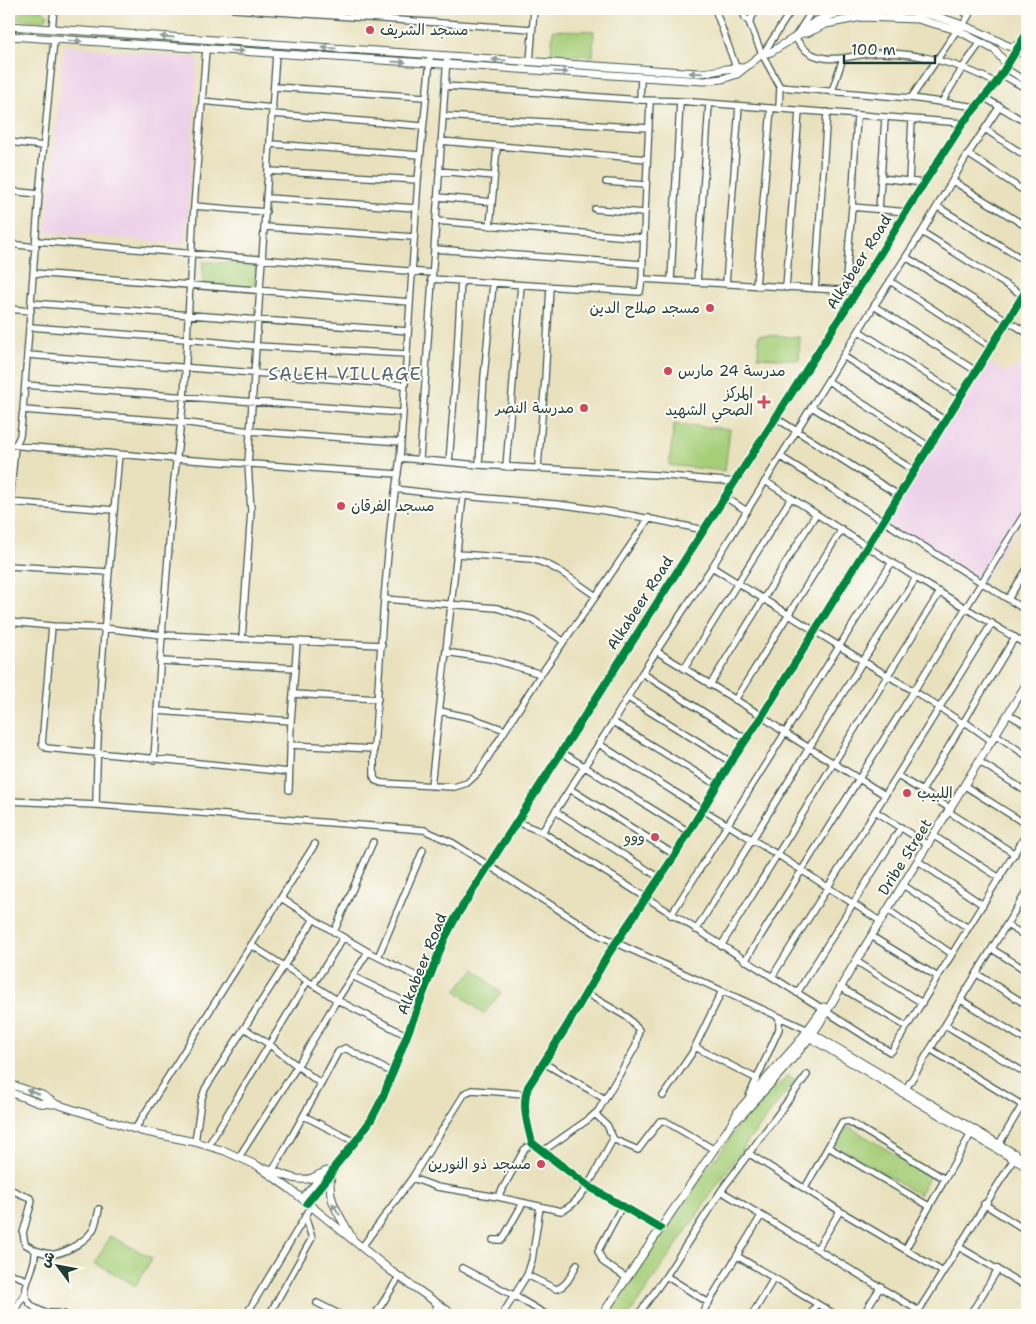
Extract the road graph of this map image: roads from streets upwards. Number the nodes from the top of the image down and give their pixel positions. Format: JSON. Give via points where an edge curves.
{"nodes":[{"id":1,"x":54,"y":9,"type":"edge"},
{"id":2,"x":234,"y":9,"type":"edge"},
{"id":3,"x":534,"y":9,"type":"edge"},
{"id":4,"x":715,"y":9,"type":"edge"},
{"id":5,"x":742,"y":9,"type":"edge"},
{"id":6,"x":757,"y":9,"type":"edge"},
{"id":7,"x":792,"y":9,"type":"edge"},
{"id":8,"x":813,"y":9,"type":"edge"},
{"id":9,"x":869,"y":9,"type":"edge"},
{"id":10,"x":889,"y":9,"type":"edge"},
{"id":11,"x":959,"y":9,"type":"edge"},
{"id":12,"x":973,"y":9,"type":"edge"},
{"id":13,"x":293,"y":11,"type":"edge"},
{"id":14,"x":833,"y":11,"type":"edge"},
{"id":15,"x":969,"y":15,"type":"junction"},
{"id":16,"x":749,"y":22,"type":"junction"},
{"id":17,"x":964,"y":25,"type":"junction"},
{"id":18,"x":9,"y":26,"type":"edge"},
{"id":19,"x":52,"y":29,"type":"junction"},
{"id":20,"x":532,"y":29,"type":"junction"},
{"id":21,"x":957,"y":30,"type":"junction"},
{"id":22,"x":1027,"y":33,"type":"edge"},
{"id":23,"x":798,"y":35,"type":"junction"},
{"id":24,"x":9,"y":36,"type":"edge"},
{"id":25,"x":54,"y":40,"type":"junction"},
{"id":26,"x":981,"y":42,"type":"junction"},
{"id":27,"x":1018,"y":48,"type":"junction"},
{"id":28,"x":206,"y":49,"type":"junction"},
{"id":29,"x":276,"y":54,"type":"junction"},
{"id":30,"x":762,"y":54,"type":"junction"},
{"id":31,"x":430,"y":56,"type":"junction"},
{"id":32,"x":448,"y":57,"type":"junction"},
{"id":33,"x":1027,"y":57,"type":"edge"},
{"id":34,"x":843,"y":58,"type":"junction"},
{"id":35,"x":936,"y":61,"type":"junction"},
{"id":36,"x":530,"y":62,"type":"junction"},
{"id":37,"x":430,"y":64,"type":"junction"},
{"id":38,"x":447,"y":65,"type":"junction"},
{"id":39,"x":962,"y":67,"type":"junction"},
{"id":40,"x":739,"y":69,"type":"junction"},
{"id":41,"x":1005,"y":69,"type":"junction"},
{"id":42,"x":642,"y":78,"type":"junction"},
{"id":43,"x":996,"y":82,"type":"junction"},
{"id":44,"x":1027,"y":82,"type":"edge"},
{"id":45,"x":445,"y":86,"type":"junction"},
{"id":46,"x":275,"y":87,"type":"junction"},
{"id":47,"x":780,"y":87,"type":"junction"},
{"id":48,"x":1027,"y":89,"type":"edge"},
{"id":49,"x":832,"y":92,"type":"junction"},
{"id":50,"x":425,"y":98,"type":"junction"},
{"id":51,"x":911,"y":98,"type":"junction"},
{"id":52,"x":985,"y":98,"type":"junction"},
{"id":53,"x":640,"y":100,"type":"junction"},
{"id":54,"x":650,"y":100,"type":"junction"},
{"id":55,"x":202,"y":101,"type":"junction"},
{"id":56,"x":680,"y":101,"type":"junction"},
{"id":57,"x":942,"y":102,"type":"junction"},
{"id":58,"x":709,"y":104,"type":"junction"},
{"id":59,"x":739,"y":106,"type":"junction"},
{"id":60,"x":1000,"y":106,"type":"junction"},
{"id":61,"x":978,"y":107,"type":"junction"},
{"id":62,"x":771,"y":108,"type":"junction"},
{"id":63,"x":779,"y":109,"type":"junction"},
{"id":64,"x":273,"y":111,"type":"junction"},
{"id":65,"x":799,"y":111,"type":"junction"},
{"id":66,"x":827,"y":112,"type":"junction"},
{"id":67,"x":857,"y":114,"type":"junction"},
{"id":68,"x":443,"y":116,"type":"junction"},
{"id":69,"x":885,"y":118,"type":"junction"},
{"id":70,"x":912,"y":119,"type":"junction"},
{"id":71,"x":963,"y":123,"type":"junction"},
{"id":72,"x":1027,"y":123,"type":"edge"},
{"id":73,"x":422,"y":126,"type":"junction"},
{"id":74,"x":648,"y":128,"type":"junction"},
{"id":75,"x":985,"y":129,"type":"junction"},
{"id":76,"x":441,"y":141,"type":"junction"},
{"id":77,"x":9,"y":142,"type":"edge"},
{"id":78,"x":271,"y":144,"type":"junction"},
{"id":79,"x":44,"y":146,"type":"junction"},
{"id":80,"x":497,"y":147,"type":"junction"},
{"id":81,"x":968,"y":154,"type":"junction"},
{"id":82,"x":420,"y":155,"type":"junction"},
{"id":83,"x":1027,"y":157,"type":"edge"},
{"id":84,"x":646,"y":159,"type":"junction"},
{"id":85,"x":269,"y":171,"type":"junction"},
{"id":86,"x":439,"y":171,"type":"junction"},
{"id":87,"x":494,"y":176,"type":"junction"},
{"id":88,"x":881,"y":178,"type":"junction"},
{"id":89,"x":418,"y":180,"type":"junction"},
{"id":90,"x":953,"y":180,"type":"junction"},
{"id":91,"x":909,"y":181,"type":"junction"},
{"id":92,"x":606,"y":182,"type":"dead end"},
{"id":93,"x":924,"y":183,"type":"junction"},
{"id":94,"x":646,"y":185,"type":"junction"},
{"id":95,"x":9,"y":191,"type":"edge"},
{"id":96,"x":1027,"y":193,"type":"edge"},
{"id":97,"x":39,"y":194,"type":"junction"},
{"id":98,"x":438,"y":197,"type":"junction"},
{"id":99,"x":267,"y":198,"type":"junction"},
{"id":100,"x":492,"y":202,"type":"junction"},
{"id":101,"x":194,"y":206,"type":"junction"},
{"id":102,"x":938,"y":207,"type":"junction"},
{"id":103,"x":416,"y":208,"type":"junction"},
{"id":104,"x":852,"y":208,"type":"junction"},
{"id":105,"x":595,"y":209,"type":"dead end"},
{"id":106,"x":879,"y":210,"type":"junction"},
{"id":107,"x":266,"y":212,"type":"junction"},
{"id":108,"x":906,"y":212,"type":"junction"},
{"id":109,"x":644,"y":213,"type":"junction"},
{"id":110,"x":436,"y":221,"type":"junction"},
{"id":111,"x":490,"y":226,"type":"junction"},
{"id":112,"x":266,"y":227,"type":"junction"},
{"id":113,"x":1027,"y":227,"type":"edge"},
{"id":114,"x":922,"y":232,"type":"junction"},
{"id":115,"x":414,"y":237,"type":"junction"},
{"id":116,"x":643,"y":238,"type":"junction"},
{"id":117,"x":9,"y":244,"type":"edge"},
{"id":118,"x":36,"y":244,"type":"junction"},
{"id":119,"x":434,"y":249,"type":"junction"},
{"id":120,"x":191,"y":254,"type":"junction"},
{"id":121,"x":906,"y":257,"type":"junction"},
{"id":122,"x":262,"y":259,"type":"junction"},
{"id":123,"x":1027,"y":262,"type":"edge"},
{"id":124,"x":642,"y":264,"type":"junction"},
{"id":125,"x":412,"y":271,"type":"junction"},
{"id":126,"x":34,"y":273,"type":"junction"},
{"id":127,"x":432,"y":276,"type":"junction"},
{"id":128,"x":642,"y":279,"type":"junction"},
{"id":129,"x":671,"y":280,"type":"junction"},
{"id":130,"x":461,"y":281,"type":"junction"},
{"id":131,"x":890,"y":281,"type":"junction"},
{"id":132,"x":697,"y":282,"type":"junction"},
{"id":133,"x":189,"y":284,"type":"junction"},
{"id":134,"x":493,"y":284,"type":"junction"},
{"id":135,"x":726,"y":284,"type":"junction"},
{"id":136,"x":521,"y":285,"type":"junction"},
{"id":137,"x":756,"y":286,"type":"junction"},
{"id":138,"x":550,"y":287,"type":"junction"},
{"id":139,"x":786,"y":288,"type":"junction"},
{"id":140,"x":260,"y":289,"type":"junction"},
{"id":141,"x":815,"y":289,"type":"junction"},
{"id":142,"x":1027,"y":289,"type":"edge"},
{"id":143,"x":845,"y":291,"type":"junction"},
{"id":144,"x":857,"y":292,"type":"junction"},
{"id":145,"x":1025,"y":297,"type":"edge"},
{"id":146,"x":410,"y":302,"type":"junction"},
{"id":147,"x":31,"y":303,"type":"junction"},
{"id":148,"x":874,"y":306,"type":"junction"},
{"id":149,"x":9,"y":309,"type":"edge"},
{"id":150,"x":31,"y":311,"type":"junction"},
{"id":151,"x":187,"y":314,"type":"junction"},
{"id":152,"x":258,"y":320,"type":"junction"},
{"id":153,"x":1007,"y":320,"type":"junction"},
{"id":154,"x":30,"y":327,"type":"junction"},
{"id":155,"x":408,"y":331,"type":"junction"},
{"id":156,"x":859,"y":331,"type":"junction"},
{"id":157,"x":1027,"y":333,"type":"edge"},
{"id":158,"x":186,"y":339,"type":"junction"},
{"id":159,"x":256,"y":346,"type":"junction"},
{"id":160,"x":991,"y":346,"type":"junction"},
{"id":161,"x":407,"y":354,"type":"junction"},
{"id":162,"x":28,"y":355,"type":"junction"},
{"id":163,"x":843,"y":356,"type":"junction"},
{"id":164,"x":185,"y":368,"type":"junction"},
{"id":165,"x":976,"y":371,"type":"junction"},
{"id":166,"x":255,"y":372,"type":"junction"},
{"id":167,"x":828,"y":381,"type":"junction"},
{"id":168,"x":25,"y":385,"type":"junction"},
{"id":169,"x":405,"y":386,"type":"junction"},
{"id":170,"x":961,"y":396,"type":"junction"},
{"id":171,"x":184,"y":397,"type":"junction"},
{"id":172,"x":252,"y":402,"type":"junction"},
{"id":173,"x":812,"y":407,"type":"junction"},
{"id":174,"x":23,"y":410,"type":"junction"},
{"id":175,"x":403,"y":413,"type":"junction"},
{"id":176,"x":776,"y":418,"type":"junction"},
{"id":177,"x":946,"y":421,"type":"junction"},
{"id":178,"x":181,"y":422,"type":"junction"},
{"id":179,"x":797,"y":430,"type":"junction"},
{"id":180,"x":250,"y":431,"type":"junction"},
{"id":181,"x":401,"y":442,"type":"junction"},
{"id":182,"x":12,"y":446,"type":"edge"},
{"id":183,"x":930,"y":447,"type":"junction"},
{"id":184,"x":119,"y":454,"type":"junction"},
{"id":185,"x":781,"y":457,"type":"junction"},
{"id":186,"x":400,"y":458,"type":"junction"},
{"id":187,"x":177,"y":459,"type":"junction"},
{"id":188,"x":420,"y":459,"type":"junction"},
{"id":189,"x":449,"y":462,"type":"junction"},
{"id":190,"x":248,"y":464,"type":"junction"},
{"id":191,"x":478,"y":465,"type":"junction"},
{"id":192,"x":506,"y":467,"type":"junction"},
{"id":193,"x":538,"y":467,"type":"junction"},
{"id":194,"x":915,"y":471,"type":"junction"},
{"id":195,"x":398,"y":474,"type":"junction"},
{"id":196,"x":765,"y":481,"type":"junction"},
{"id":197,"x":735,"y":482,"type":"junction"},
{"id":198,"x":396,"y":489,"type":"junction"},
{"id":199,"x":900,"y":496,"type":"junction"},
{"id":200,"x":463,"y":497,"type":"junction"},
{"id":201,"x":725,"y":497,"type":"junction"},
{"id":202,"x":791,"y":498,"type":"junction"},
{"id":203,"x":9,"y":502,"type":"edge"},
{"id":204,"x":114,"y":510,"type":"junction"},
{"id":205,"x":1027,"y":510,"type":"edge"},
{"id":206,"x":747,"y":511,"type":"junction"},
{"id":207,"x":9,"y":512,"type":"edge"},
{"id":208,"x":816,"y":514,"type":"junction"},
{"id":209,"x":649,"y":518,"type":"junction"},
{"id":210,"x":883,"y":522,"type":"junction"},
{"id":211,"x":842,"y":529,"type":"junction"},
{"id":212,"x":704,"y":530,"type":"junction"},
{"id":213,"x":867,"y":546,"type":"junction"},
{"id":214,"x":457,"y":554,"type":"junction"},
{"id":215,"x":892,"y":562,"type":"junction"},
{"id":216,"x":9,"y":566,"type":"edge"},
{"id":217,"x":712,"y":567,"type":"junction"},
{"id":218,"x":1027,"y":569,"type":"edge"},
{"id":219,"x":109,"y":572,"type":"junction"},
{"id":220,"x":916,"y":578,"type":"junction"},
{"id":221,"x":982,"y":583,"type":"junction"},
{"id":222,"x":738,"y":584,"type":"junction"},
{"id":223,"x":940,"y":592,"type":"junction"},
{"id":224,"x":596,"y":596,"type":"junction"},
{"id":225,"x":384,"y":598,"type":"junction"},
{"id":226,"x":763,"y":599,"type":"junction"},
{"id":227,"x":1008,"y":599,"type":"junction"},
{"id":228,"x":450,"y":604,"type":"junction"},
{"id":229,"x":966,"y":609,"type":"junction"},
{"id":230,"x":1027,"y":611,"type":"edge"},
{"id":231,"x":788,"y":614,"type":"junction"},
{"id":232,"x":9,"y":622,"type":"edge"},
{"id":233,"x":992,"y":623,"type":"junction"},
{"id":234,"x":52,"y":626,"type":"junction"},
{"id":235,"x":104,"y":628,"type":"junction"},
{"id":236,"x":814,"y":631,"type":"junction"},
{"id":237,"x":162,"y":635,"type":"junction"},
{"id":238,"x":1015,"y":638,"type":"junction"},
{"id":239,"x":242,"y":640,"type":"junction"},
{"id":240,"x":563,"y":641,"type":"junction"},
{"id":241,"x":296,"y":642,"type":"junction"},
{"id":242,"x":382,"y":645,"type":"junction"},
{"id":243,"x":1027,"y":645,"type":"edge"},
{"id":244,"x":839,"y":646,"type":"junction"},
{"id":245,"x":656,"y":651,"type":"junction"},
{"id":246,"x":446,"y":652,"type":"junction"},
{"id":247,"x":160,"y":661,"type":"junction"},
{"id":248,"x":862,"y":661,"type":"junction"},
{"id":249,"x":295,"y":668,"type":"junction"},
{"id":250,"x":684,"y":669,"type":"junction"},
{"id":251,"x":642,"y":673,"type":"junction"},
{"id":252,"x":541,"y":674,"type":"junction"},
{"id":253,"x":888,"y":675,"type":"junction"},
{"id":254,"x":710,"y":685,"type":"junction"},
{"id":255,"x":1026,"y":686,"type":"edge"},
{"id":256,"x":914,"y":691,"type":"junction"},
{"id":257,"x":294,"y":694,"type":"junction"},
{"id":258,"x":628,"y":698,"type":"junction"},
{"id":259,"x":378,"y":699,"type":"junction"},
{"id":260,"x":735,"y":700,"type":"junction"},
{"id":261,"x":940,"y":709,"type":"junction"},
{"id":262,"x":158,"y":711,"type":"junction"},
{"id":263,"x":440,"y":712,"type":"junction"},
{"id":264,"x":1008,"y":714,"type":"junction"},
{"id":265,"x":762,"y":716,"type":"junction"},
{"id":266,"x":291,"y":721,"type":"junction"},
{"id":267,"x":613,"y":722,"type":"junction"},
{"id":268,"x":964,"y":723,"type":"junction"},
{"id":269,"x":1027,"y":725,"type":"edge"},
{"id":270,"x":505,"y":730,"type":"junction"},
{"id":271,"x":785,"y":732,"type":"junction"},
{"id":272,"x":994,"y":738,"type":"junction"},
{"id":273,"x":746,"y":739,"type":"junction"},
{"id":274,"x":599,"y":744,"type":"junction"},
{"id":275,"x":290,"y":745,"type":"junction"},
{"id":276,"x":809,"y":747,"type":"junction"},
{"id":277,"x":374,"y":749,"type":"junction"},
{"id":278,"x":561,"y":752,"type":"junction"},
{"id":279,"x":97,"y":754,"type":"junction"},
{"id":280,"x":1027,"y":756,"type":"edge"},
{"id":281,"x":154,"y":760,"type":"junction"},
{"id":282,"x":731,"y":762,"type":"junction"},
{"id":283,"x":980,"y":762,"type":"junction"},
{"id":284,"x":835,"y":763,"type":"junction"},
{"id":285,"x":584,"y":766,"type":"junction"},
{"id":286,"x":289,"y":772,"type":"junction"},
{"id":287,"x":898,"y":776,"type":"junction"},
{"id":288,"x":859,"y":778,"type":"junction"},
{"id":289,"x":717,"y":785,"type":"junction"},
{"id":290,"x":431,"y":786,"type":"junction"},
{"id":291,"x":965,"y":786,"type":"junction"},
{"id":292,"x":570,"y":789,"type":"junction"},
{"id":293,"x":289,"y":790,"type":"dead end"},
{"id":294,"x":922,"y":791,"type":"junction"},
{"id":295,"x":1027,"y":792,"type":"edge"},
{"id":296,"x":885,"y":795,"type":"junction"},
{"id":297,"x":9,"y":801,"type":"edge"},
{"id":298,"x":96,"y":805,"type":"junction"},
{"id":299,"x":703,"y":810,"type":"junction"},
{"id":300,"x":950,"y":810,"type":"junction"},
{"id":301,"x":556,"y":811,"type":"junction"},
{"id":302,"x":875,"y":811,"type":"junction"},
{"id":303,"x":516,"y":822,"type":"junction"},
{"id":304,"x":727,"y":824,"type":"junction"},
{"id":305,"x":1027,"y":826,"type":"edge"},
{"id":306,"x":900,"y":827,"type":"junction"},
{"id":307,"x":542,"y":832,"type":"junction"},
{"id":308,"x":689,"y":832,"type":"junction"},
{"id":309,"x":1027,"y":833,"type":"edge"},
{"id":310,"x":934,"y":836,"type":"junction"},
{"id":311,"x":753,"y":840,"type":"junction"},
{"id":312,"x":373,"y":842,"type":"dead end"},
{"id":313,"x":314,"y":844,"type":"dead end"},
{"id":314,"x":928,"y":845,"type":"junction"},
{"id":315,"x":423,"y":850,"type":"dead end"},
{"id":316,"x":1015,"y":854,"type":"junction"},
{"id":317,"x":676,"y":855,"type":"junction"},
{"id":318,"x":778,"y":855,"type":"junction"},
{"id":319,"x":918,"y":861,"type":"junction"},
{"id":320,"x":488,"y":866,"type":"junction"},
{"id":321,"x":802,"y":871,"type":"junction"},
{"id":322,"x":660,"y":878,"type":"junction"},
{"id":323,"x":1000,"y":878,"type":"junction"},
{"id":324,"x":903,"y":885,"type":"junction"},
{"id":325,"x":828,"y":888,"type":"junction"},
{"id":326,"x":1027,"y":891,"type":"edge"},
{"id":327,"x":281,"y":898,"type":"junction"},
{"id":328,"x":647,"y":899,"type":"junction"},
{"id":329,"x":1025,"y":902,"type":"edge"},
{"id":330,"x":853,"y":904,"type":"junction"},
{"id":331,"x":983,"y":905,"type":"junction"},
{"id":332,"x":888,"y":910,"type":"junction"},
{"id":333,"x":671,"y":915,"type":"junction"},
{"id":334,"x":314,"y":918,"type":"junction"},
{"id":335,"x":880,"y":921,"type":"junction"},
{"id":336,"x":1007,"y":925,"type":"junction"},
{"id":337,"x":968,"y":928,"type":"junction"},
{"id":338,"x":696,"y":930,"type":"junction"},
{"id":339,"x":334,"y":932,"type":"junction"},
{"id":340,"x":871,"y":936,"type":"junction"},
{"id":341,"x":343,"y":938,"type":"junction"},
{"id":342,"x":1027,"y":938,"type":"edge"},
{"id":343,"x":616,"y":944,"type":"junction"},
{"id":344,"x":251,"y":945,"type":"junction"},
{"id":345,"x":721,"y":946,"type":"junction"},
{"id":346,"x":992,"y":949,"type":"junction"},
{"id":347,"x":368,"y":952,"type":"junction"},
{"id":348,"x":952,"y":954,"type":"junction"},
{"id":349,"x":378,"y":957,"type":"junction"},
{"id":350,"x":746,"y":961,"type":"junction"},
{"id":351,"x":856,"y":961,"type":"junction"},
{"id":352,"x":284,"y":966,"type":"junction"},
{"id":353,"x":1027,"y":970,"type":"edge"},
{"id":354,"x":977,"y":974,"type":"junction"},
{"id":355,"x":352,"y":976,"type":"junction"},
{"id":356,"x":772,"y":977,"type":"junction"},
{"id":357,"x":938,"y":977,"type":"junction"},
{"id":358,"x":307,"y":982,"type":"junction"},
{"id":359,"x":428,"y":982,"type":"junction"},
{"id":360,"x":313,"y":986,"type":"junction"},
{"id":361,"x":838,"y":990,"type":"junction"},
{"id":362,"x":722,"y":991,"type":"junction"},
{"id":363,"x":586,"y":993,"type":"junction"},
{"id":364,"x":797,"y":993,"type":"junction"},
{"id":365,"x":337,"y":1000,"type":"junction"},
{"id":366,"x":961,"y":1000,"type":"junction"},
{"id":367,"x":922,"y":1003,"type":"junction"},
{"id":368,"x":1027,"y":1005,"type":"edge"},
{"id":369,"x":418,"y":1008,"type":"junction"},
{"id":370,"x":824,"y":1011,"type":"junction"},
{"id":371,"x":779,"y":1018,"type":"junction"},
{"id":372,"x":945,"y":1025,"type":"junction"},
{"id":373,"x":907,"y":1027,"type":"junction"},
{"id":374,"x":244,"y":1028,"type":"junction"},
{"id":375,"x":807,"y":1033,"type":"junction"},
{"id":376,"x":408,"y":1036,"type":"junction"},
{"id":377,"x":1027,"y":1041,"type":"edge"},
{"id":378,"x":270,"y":1045,"type":"junction"},
{"id":379,"x":695,"y":1047,"type":"junction"},
{"id":380,"x":930,"y":1049,"type":"junction"},
{"id":381,"x":544,"y":1063,"type":"junction"},
{"id":382,"x":298,"y":1066,"type":"junction"},
{"id":383,"x":393,"y":1073,"type":"junction"},
{"id":384,"x":1027,"y":1074,"type":"edge"},
{"id":385,"x":806,"y":1075,"type":"dead end"},
{"id":386,"x":757,"y":1079,"type":"junction"},
{"id":387,"x":9,"y":1084,"type":"edge"},
{"id":388,"x":321,"y":1084,"type":"junction"},
{"id":389,"x":904,"y":1091,"type":"junction"},
{"id":390,"x":9,"y":1092,"type":"edge"},
{"id":391,"x":525,"y":1094,"type":"junction"},
{"id":392,"x":663,"y":1096,"type":"dead end"},
{"id":393,"x":1027,"y":1097,"type":"edge"},
{"id":394,"x":605,"y":1099,"type":"junction"},
{"id":395,"x":747,"y":1100,"type":"junction"},
{"id":396,"x":56,"y":1104,"type":"junction"},
{"id":397,"x":1022,"y":1105,"type":"junction"},
{"id":398,"x":595,"y":1114,"type":"junction"},
{"id":399,"x":304,"y":1116,"type":"junction"},
{"id":400,"x":732,"y":1123,"type":"junction"},
{"id":401,"x":135,"y":1129,"type":"junction"},
{"id":402,"x":970,"y":1134,"type":"junction"},
{"id":403,"x":614,"y":1140,"type":"junction"},
{"id":404,"x":195,"y":1142,"type":"junction"},
{"id":405,"x":354,"y":1142,"type":"junction"},
{"id":406,"x":532,"y":1144,"type":"junction"},
{"id":407,"x":999,"y":1144,"type":"junction"},
{"id":408,"x":208,"y":1146,"type":"junction"},
{"id":409,"x":828,"y":1147,"type":"junction"},
{"id":410,"x":713,"y":1149,"type":"junction"},
{"id":411,"x":543,"y":1151,"type":"junction"},
{"id":412,"x":748,"y":1153,"type":"junction"},
{"id":413,"x":239,"y":1157,"type":"junction"},
{"id":414,"x":1015,"y":1157,"type":"junction"},
{"id":415,"x":1027,"y":1161,"type":"edge"},
{"id":416,"x":258,"y":1166,"type":"junction"},
{"id":417,"x":272,"y":1170,"type":"junction"},
{"id":418,"x":329,"y":1173,"type":"junction"},
{"id":419,"x":412,"y":1178,"type":"junction"},
{"id":420,"x":945,"y":1179,"type":"junction"},
{"id":421,"x":588,"y":1186,"type":"junction"},
{"id":422,"x":805,"y":1188,"type":"junction"},
{"id":423,"x":9,"y":1189,"type":"edge"},
{"id":424,"x":721,"y":1191,"type":"junction"},
{"id":425,"x":498,"y":1197,"type":"junction"},
{"id":426,"x":523,"y":1202,"type":"junction"},
{"id":427,"x":307,"y":1203,"type":"junction"},
{"id":428,"x":984,"y":1204,"type":"junction"},
{"id":429,"x":622,"y":1206,"type":"junction"},
{"id":430,"x":929,"y":1206,"type":"junction"},
{"id":431,"x":540,"y":1207,"type":"junction"},
{"id":432,"x":99,"y":1209,"type":"dead end"},
{"id":433,"x":840,"y":1211,"type":"junction"},
{"id":434,"x":305,"y":1216,"type":"junction"},
{"id":435,"x":761,"y":1216,"type":"junction"},
{"id":436,"x":660,"y":1228,"type":"junction"},
{"id":437,"x":1027,"y":1231,"type":"edge"},
{"id":438,"x":494,"y":1240,"type":"dead end"},
{"id":439,"x":354,"y":1241,"type":"junction"},
{"id":440,"x":362,"y":1247,"type":"junction"},
{"id":441,"x":959,"y":1247,"type":"junction"},
{"id":442,"x":906,"y":1248,"type":"junction"},
{"id":443,"x":817,"y":1249,"type":"junction"},
{"id":444,"x":35,"y":1250,"type":"junction"},
{"id":445,"x":737,"y":1256,"type":"junction"},
{"id":446,"x":577,"y":1264,"type":"dead end"},
{"id":447,"x":462,"y":1268,"type":"dead end"},
{"id":448,"x":998,"y":1269,"type":"junction"},
{"id":449,"x":9,"y":1272,"type":"edge"},
{"id":450,"x":943,"y":1272,"type":"junction"},
{"id":451,"x":527,"y":1275,"type":"junction"},
{"id":452,"x":666,"y":1276,"type":"junction"},
{"id":453,"x":399,"y":1277,"type":"junction"},
{"id":454,"x":627,"y":1278,"type":"junction"},
{"id":455,"x":774,"y":1278,"type":"junction"},
{"id":456,"x":27,"y":1280,"type":"junction"},
{"id":457,"x":880,"y":1286,"type":"junction"},
{"id":458,"x":1027,"y":1287,"type":"edge"},
{"id":459,"x":25,"y":1293,"type":"junction"},
{"id":460,"x":514,"y":1296,"type":"junction"},
{"id":461,"x":317,"y":1303,"type":"dead end"},
{"id":462,"x":709,"y":1303,"type":"junction"},
{"id":463,"x":817,"y":1304,"type":"junction"},
{"id":464,"x":438,"y":1305,"type":"junction"},
{"id":465,"x":973,"y":1309,"type":"junction"},
{"id":466,"x":377,"y":1313,"type":"edge"},
{"id":467,"x":918,"y":1313,"type":"edge"},
{"id":468,"x":44,"y":1314,"type":"edge"},
{"id":469,"x":12,"y":1315,"type":"edge"},
{"id":470,"x":66,"y":1315,"type":"edge"},
{"id":471,"x":246,"y":1315,"type":"edge"},
{"id":472,"x":269,"y":1315,"type":"edge"},
{"id":473,"x":341,"y":1315,"type":"edge"},
{"id":474,"x":386,"y":1315,"type":"edge"},
{"id":475,"x":432,"y":1315,"type":"edge"},
{"id":476,"x":454,"y":1315,"type":"edge"},
{"id":477,"x":502,"y":1315,"type":"edge"},
{"id":478,"x":547,"y":1315,"type":"edge"},
{"id":479,"x":602,"y":1315,"type":"edge"},
{"id":480,"x":638,"y":1315,"type":"edge"},
{"id":481,"x":701,"y":1315,"type":"edge"},
{"id":482,"x":752,"y":1315,"type":"edge"},
{"id":483,"x":810,"y":1315,"type":"edge"},
{"id":484,"x":836,"y":1315,"type":"edge"},
{"id":485,"x":863,"y":1315,"type":"edge"},
{"id":486,"x":970,"y":1315,"type":"edge"},
{"id":487,"x":984,"y":1315,"type":"edge"}],
"edges":[{"from":1,"to":19,"type":"street"},
{"from":2,"to":13,"type":"street"},
{"from":3,"to":20,"type":"street"},
{"from":4,"to":40,"type":"street"},
{"from":5,"to":16,"type":"street"},
{"from":6,"to":16,"type":"street"},
{"from":7,"to":30,"type":"street"},
{"from":8,"to":23,"type":"street"},
{"from":9,"to":14,"type":"street"},
{"from":10,"to":17,"type":"street","via":[[918,12]]},
{"from":11,"to":15,"type":"street"},
{"from":12,"to":15,"type":"street"},
{"from":13,"to":20,"type":"street"},
{"from":14,"to":23,"type":"street"},
{"from":15,"to":17,"type":"street"},
{"from":16,"to":30,"type":"street"},
{"from":17,"to":27,"type":"street"},
{"from":18,"to":19,"type":"street"},
{"from":31,"to":19,"type":"street","one_way":true},
{"from":20,"to":36,"type":"street"},
{"from":21,"to":23,"type":"street","via":[[917,19],[862,17],[826,24]]},
{"from":21,"to":26,"type":"street"},
{"from":21,"to":35,"type":"street"},
{"from":22,"to":27,"type":"street","name":"Alkabeer Road"},
{"from":23,"to":30,"type":"street"},
{"from":23,"to":34,"type":"street","via":[[802,48],[811,55],[826,59]]},
{"from":24,"to":25,"type":"street"},
{"from":25,"to":28,"type":"street","one_way":true},
{"from":25,"to":79,"type":"street"},
{"from":26,"to":39,"type":"street"},
{"from":26,"to":41,"type":"street","via":[[995,50]]},
{"from":27,"to":33,"type":"street"},
{"from":27,"to":41,"type":"street","name":"Alkabeer Road"},
{"from":28,"to":29,"type":"street","one_way":true},
{"from":28,"to":55,"type":"street"},
{"from":29,"to":37,"type":"street","one_way":true},
{"from":29,"to":46,"type":"street"},
{"from":30,"to":40,"type":"street"},
{"from":30,"to":47,"type":"street"},
{"from":31,"to":32,"type":"street"},
{"from":31,"to":37,"type":"street"},
{"from":36,"to":32,"type":"street","one_way":true},
{"from":32,"to":38,"type":"street"},
{"from":34,"to":35,"type":"street","via":[[878,53]]},
{"from":34,"to":49,"type":"street"},
{"from":35,"to":39,"type":"street"},
{"from":35,"to":51,"type":"street"},
{"from":40,"to":36,"type":"street","one_way":true,"via":[[698,73]]},
{"from":37,"to":38,"type":"street"},
{"from":37,"to":50,"type":"street"},
{"from":38,"to":42,"type":"street","one_way":true},
{"from":38,"to":45,"type":"street"},
{"from":39,"to":43,"type":"street"},
{"from":39,"to":57,"type":"street"},
{"from":40,"to":42,"type":"street","via":[[722,79],[704,81]]},
{"from":41,"to":43,"type":"street","name":"Alkabeer Road"},
{"from":41,"to":44,"type":"street"},
{"from":41,"to":48,"type":"street"},
{"from":42,"to":53,"type":"street"},
{"from":43,"to":52,"type":"street","name":"Alkabeer Road"},
{"from":45,"to":53,"type":"street"},
{"from":45,"to":68,"type":"street"},
{"from":46,"to":50,"type":"street"},
{"from":46,"to":64,"type":"street"},
{"from":47,"to":49,"type":"street"},
{"from":47,"to":63,"type":"street"},
{"from":49,"to":51,"type":"street"},
{"from":50,"to":73,"type":"street"},
{"from":51,"to":57,"type":"street"},
{"from":52,"to":60,"type":"street"},
{"from":52,"to":61,"type":"street","name":"Alkabeer Road"},
{"from":53,"to":54,"type":"street"},
{"from":54,"to":56,"type":"street"},
{"from":54,"to":74,"type":"street"},
{"from":55,"to":64,"type":"street"},
{"from":55,"to":101,"type":"street"},
{"from":56,"to":58,"type":"street"},
{"from":56,"to":129,"type":"street"},
{"from":57,"to":61,"type":"street"},
{"from":58,"to":59,"type":"street"},
{"from":58,"to":132,"type":"street"},
{"from":59,"to":62,"type":"street"},
{"from":59,"to":135,"type":"street"},
{"from":60,"to":72,"type":"street"},
{"from":60,"to":75,"type":"street"},
{"from":61,"to":71,"type":"street","name":"Alkabeer Road"},
{"from":62,"to":63,"type":"street"},
{"from":62,"to":137,"type":"street"},
{"from":63,"to":65,"type":"street"},
{"from":64,"to":73,"type":"street"},
{"from":64,"to":78,"type":"street"},
{"from":65,"to":66,"type":"street"},
{"from":65,"to":139,"type":"street"},
{"from":66,"to":67,"type":"street"},
{"from":66,"to":141,"type":"street"},
{"from":67,"to":69,"type":"street"},
{"from":67,"to":104,"type":"street"},
{"from":68,"to":74,"type":"street"},
{"from":68,"to":76,"type":"street"},
{"from":69,"to":70,"type":"street"},
{"from":69,"to":88,"type":"street"},
{"from":70,"to":71,"type":"street"},
{"from":70,"to":91,"type":"street"},
{"from":71,"to":93,"type":"street","name":"Alkabeer Road"},
{"from":73,"to":82,"type":"street"},
{"from":74,"to":84,"type":"street"},
{"from":75,"to":81,"type":"street"},
{"from":75,"to":83,"type":"street"},
{"from":76,"to":80,"type":"street"},
{"from":76,"to":86,"type":"street"},
{"from":77,"to":79,"type":"street"},
{"from":78,"to":82,"type":"street"},
{"from":78,"to":85,"type":"street"},
{"from":79,"to":97,"type":"street"},
{"from":80,"to":84,"type":"street"},
{"from":80,"to":87,"type":"street"},
{"from":81,"to":90,"type":"street"},
{"from":81,"to":96,"type":"street"},
{"from":82,"to":89,"type":"street"},
{"from":84,"to":94,"type":"street"},
{"from":85,"to":89,"type":"street"},
{"from":85,"to":99,"type":"street"},
{"from":86,"to":87,"type":"street"},
{"from":86,"to":98,"type":"street"},
{"from":87,"to":100,"type":"street"},
{"from":88,"to":91,"type":"street"},
{"from":88,"to":106,"type":"street"},
{"from":89,"to":103,"type":"street"},
{"from":90,"to":102,"type":"street"},
{"from":90,"to":113,"type":"street"},
{"from":91,"to":93,"type":"street"},
{"from":92,"to":94,"type":"street"},
{"from":93,"to":108,"type":"street","name":"Alkabeer Road"},
{"from":94,"to":109,"type":"street"},
{"from":95,"to":97,"type":"street"},
{"from":97,"to":118,"type":"street"},
{"from":98,"to":100,"type":"street"},
{"from":98,"to":110,"type":"street"},
{"from":99,"to":103,"type":"street"},
{"from":99,"to":107,"type":"street"},
{"from":100,"to":111,"type":"street"},
{"from":101,"to":107,"type":"street"},
{"from":101,"to":120,"type":"street"},
{"from":102,"to":114,"type":"street"},
{"from":102,"to":123,"type":"street"},
{"from":103,"to":115,"type":"street"},
{"from":104,"to":106,"type":"street"},
{"from":104,"to":143,"type":"street"},
{"from":105,"to":109,"type":"street"},
{"from":106,"to":108,"type":"street"},
{"from":107,"to":112,"type":"street"},
{"from":108,"to":144,"type":"street","name":"Alkabeer Road"},
{"from":109,"to":116,"type":"street"},
{"from":110,"to":111,"type":"street"},
{"from":110,"to":119,"type":"street"},
{"from":111,"to":116,"type":"street"},
{"from":112,"to":115,"type":"street"},
{"from":112,"to":122,"type":"street"},
{"from":114,"to":121,"type":"street"},
{"from":114,"to":145,"type":"street"},
{"from":115,"to":125,"type":"street"},
{"from":116,"to":124,"type":"street"},
{"from":117,"to":118,"type":"street"},
{"from":118,"to":120,"type":"street"},
{"from":118,"to":126,"type":"street"},
{"from":119,"to":124,"type":"street"},
{"from":119,"to":127,"type":"street"},
{"from":120,"to":122,"type":"street"},
{"from":120,"to":133,"type":"street"},
{"from":121,"to":131,"type":"street"},
{"from":121,"to":153,"type":"street"},
{"from":122,"to":125,"type":"street"},
{"from":122,"to":140,"type":"street"},
{"from":124,"to":128,"type":"street"},
{"from":125,"to":127,"type":"street"},
{"from":125,"to":146,"type":"street"},
{"from":126,"to":133,"type":"street"},
{"from":126,"to":147,"type":"street"},
{"from":127,"to":130,"type":"street"},
{"from":127,"to":188,"type":"street"},
{"from":128,"to":129,"type":"street"},
{"from":128,"to":138,"type":"street","via":[[639,293]]},
{"from":129,"to":132,"type":"street"},
{"from":130,"to":134,"type":"street"},
{"from":130,"to":189,"type":"street"},
{"from":131,"to":148,"type":"street"},
{"from":131,"to":160,"type":"street"},
{"from":132,"to":135,"type":"street"},
{"from":133,"to":140,"type":"street"},
{"from":133,"to":151,"type":"street"},
{"from":134,"to":136,"type":"street"},
{"from":134,"to":191,"type":"street"},
{"from":135,"to":137,"type":"street"},
{"from":136,"to":138,"type":"street"},
{"from":136,"to":192,"type":"street"},
{"from":137,"to":139,"type":"street"},
{"from":138,"to":193,"type":"street"},
{"from":139,"to":141,"type":"street"},
{"from":140,"to":146,"type":"street"},
{"from":140,"to":152,"type":"street"},
{"from":141,"to":143,"type":"street"},
{"from":142,"to":145,"type":"street"},
{"from":143,"to":144,"type":"street"},
{"from":144,"to":176,"type":"street","name":"Alkabeer Road"},
{"from":145,"to":153,"type":"street"},
{"from":146,"to":155,"type":"street"},
{"from":147,"to":150,"type":"street"},
{"from":147,"to":151,"type":"street"},
{"from":148,"to":156,"type":"street"},
{"from":148,"to":165,"type":"street"},
{"from":149,"to":150,"type":"street"},
{"from":150,"to":154,"type":"street"},
{"from":151,"to":152,"type":"street"},
{"from":151,"to":158,"type":"street"},
{"from":152,"to":155,"type":"street"},
{"from":152,"to":159,"type":"street"},
{"from":153,"to":157,"type":"street"},
{"from":153,"to":160,"type":"street"},
{"from":154,"to":158,"type":"street"},
{"from":154,"to":162,"type":"street"},
{"from":155,"to":161,"type":"street"},
{"from":156,"to":163,"type":"street"},
{"from":156,"to":170,"type":"street"},
{"from":158,"to":159,"type":"street"},
{"from":158,"to":164,"type":"street"},
{"from":159,"to":161,"type":"street"},
{"from":159,"to":166,"type":"street"},
{"from":160,"to":165,"type":"street"},
{"from":161,"to":169,"type":"street"},
{"from":162,"to":164,"type":"street"},
{"from":162,"to":168,"type":"street"},
{"from":163,"to":167,"type":"street"},
{"from":163,"to":177,"type":"street"},
{"from":164,"to":166,"type":"street"},
{"from":164,"to":171,"type":"street"},
{"from":165,"to":170,"type":"street"},
{"from":166,"to":169,"type":"street"},
{"from":166,"to":172,"type":"street"},
{"from":167,"to":173,"type":"street"},
{"from":167,"to":183,"type":"street"},
{"from":168,"to":171,"type":"street"},
{"from":168,"to":174,"type":"street"},
{"from":169,"to":175,"type":"street"},
{"from":170,"to":177,"type":"street"},
{"from":171,"to":172,"type":"street"},
{"from":171,"to":178,"type":"street"},
{"from":172,"to":175,"type":"street"},
{"from":172,"to":180,"type":"street"},
{"from":173,"to":179,"type":"street"},
{"from":173,"to":194,"type":"street"},
{"from":174,"to":178,"type":"street"},
{"from":174,"to":182,"type":"street","via":[[20,436]]},
{"from":175,"to":181,"type":"street"},
{"from":176,"to":179,"type":"street"},
{"from":176,"to":197,"type":"street","name":"Alkabeer Road"},
{"from":177,"to":183,"type":"street"},
{"from":178,"to":180,"type":"street"},
{"from":178,"to":187,"type":"street"},
{"from":179,"to":185,"type":"street"},
{"from":179,"to":199,"type":"street"},
{"from":180,"to":181,"type":"street"},
{"from":180,"to":190,"type":"street"},
{"from":181,"to":186,"type":"street"},
{"from":182,"to":184,"type":"street"},
{"from":182,"to":203,"type":"street"},
{"from":183,"to":194,"type":"street"},
{"from":184,"to":187,"type":"street"},
{"from":184,"to":204,"type":"street"},
{"from":185,"to":196,"type":"street"},
{"from":185,"to":210,"type":"street"},
{"from":186,"to":188,"type":"street"},
{"from":186,"to":195,"type":"street"},
{"from":187,"to":190,"type":"street"},
{"from":187,"to":237,"type":"street"},
{"from":188,"to":189,"type":"street"},
{"from":189,"to":191,"type":"street"},
{"from":190,"to":195,"type":"street"},
{"from":190,"to":239,"type":"street","via":[[251,511]]},
{"from":191,"to":192,"type":"street"},
{"from":192,"to":193,"type":"street"},
{"from":193,"to":197,"type":"street"},
{"from":194,"to":199,"type":"street"},
{"from":195,"to":198,"type":"street"},
{"from":196,"to":202,"type":"street"},
{"from":196,"to":206,"type":"street"},
{"from":197,"to":201,"type":"street","name":"Alkabeer Road"},
{"from":198,"to":200,"type":"street"},
{"from":198,"to":225,"type":"street"},
{"from":199,"to":210,"type":"street"},
{"from":200,"to":209,"type":"street","via":[[556,504]]},
{"from":200,"to":214,"type":"street"},
{"from":201,"to":206,"type":"street"},
{"from":201,"to":212,"type":"street","name":"Alkabeer Road"},
{"from":202,"to":208,"type":"street"},
{"from":202,"to":222,"type":"street"},
{"from":203,"to":204,"type":"street"},
{"from":203,"to":207,"type":"street"},
{"from":204,"to":219,"type":"street"},
{"from":205,"to":221,"type":"street"},
{"from":206,"to":217,"type":"street"},
{"from":208,"to":211,"type":"street"},
{"from":208,"to":226,"type":"street"},
{"from":209,"to":212,"type":"street"},
{"from":209,"to":224,"type":"street"},
{"from":210,"to":213,"type":"street"},
{"from":210,"to":221,"type":"street"},
{"from":211,"to":213,"type":"street"},
{"from":211,"to":231,"type":"street"},
{"from":212,"to":278,"type":"street","name":"Alkabeer Road"},
{"from":213,"to":215,"type":"street"},
{"from":213,"to":236,"type":"street"},
{"from":214,"to":224,"type":"street","via":[[543,562]]},
{"from":214,"to":228,"type":"street"},
{"from":215,"to":220,"type":"street"},
{"from":215,"to":244,"type":"street"},
{"from":216,"to":219,"type":"street"},
{"from":217,"to":222,"type":"street"},
{"from":217,"to":245,"type":"street"},
{"from":218,"to":227,"type":"street"},
{"from":219,"to":235,"type":"street"},
{"from":220,"to":223,"type":"street"},
{"from":220,"to":248,"type":"street"},
{"from":221,"to":227,"type":"street"},
{"from":221,"to":229,"type":"street"},
{"from":222,"to":226,"type":"street"},
{"from":222,"to":250,"type":"street"},
{"from":223,"to":229,"type":"street"},
{"from":223,"to":253,"type":"street"},
{"from":224,"to":240,"type":"street"},
{"from":225,"to":228,"type":"street"},
{"from":225,"to":242,"type":"street"},
{"from":226,"to":231,"type":"street"},
{"from":226,"to":254,"type":"street"},
{"from":227,"to":230,"type":"street"},
{"from":228,"to":240,"type":"street","via":[[509,611],[533,620]]},
{"from":228,"to":246,"type":"street"},
{"from":229,"to":233,"type":"street"},
{"from":229,"to":256,"type":"street"},
{"from":231,"to":236,"type":"street"},
{"from":231,"to":260,"type":"street"},
{"from":232,"to":234,"type":"street"},
{"from":233,"to":238,"type":"street"},
{"from":233,"to":261,"type":"street"},
{"from":234,"to":235,"type":"street"},
{"from":234,"to":279,"type":"street","via":[[42,744],[46,748]]},
{"from":235,"to":237,"type":"street"},
{"from":235,"to":279,"type":"street"},
{"from":236,"to":244,"type":"street"},
{"from":236,"to":265,"type":"street"},
{"from":237,"to":239,"type":"street"},
{"from":237,"to":247,"type":"street"},
{"from":238,"to":243,"type":"street"},
{"from":238,"to":268,"type":"street"},
{"from":239,"to":241,"type":"street"},
{"from":240,"to":252,"type":"street"},
{"from":241,"to":242,"type":"street"},
{"from":241,"to":249,"type":"street"},
{"from":242,"to":259,"type":"street"},
{"from":244,"to":248,"type":"street"},
{"from":244,"to":271,"type":"street"},
{"from":245,"to":250,"type":"street"},
{"from":245,"to":251,"type":"street"},
{"from":246,"to":252,"type":"street","via":[[491,659]]},
{"from":246,"to":263,"type":"street"},
{"from":247,"to":249,"type":"street"},
{"from":247,"to":262,"type":"street"},
{"from":248,"to":253,"type":"street"},
{"from":248,"to":276,"type":"street"},
{"from":249,"to":257,"type":"street"},
{"from":250,"to":254,"type":"street"},
{"from":251,"to":258,"type":"street"},
{"from":251,"to":273,"type":"street"},
{"from":252,"to":270,"type":"street"},
{"from":253,"to":256,"type":"street"},
{"from":253,"to":284,"type":"street"},
{"from":254,"to":260,"type":"street"},
{"from":255,"to":264,"type":"street","name":"Dribe Street"},
{"from":256,"to":261,"type":"street"},
{"from":256,"to":288,"type":"street"},
{"from":257,"to":259,"type":"street"},
{"from":257,"to":266,"type":"street"},
{"from":258,"to":267,"type":"street"},
{"from":258,"to":282,"type":"street"},
{"from":259,"to":277,"type":"street"},
{"from":260,"to":265,"type":"street"},
{"from":261,"to":268,"type":"street"},
{"from":261,"to":287,"type":"street"},
{"from":262,"to":266,"type":"street"},
{"from":262,"to":281,"type":"street"},
{"from":263,"to":270,"type":"street","via":[[472,718]]},
{"from":263,"to":290,"type":"street"},
{"from":264,"to":269,"type":"street"},
{"from":264,"to":272,"type":"street","name":"Dribe Street"},
{"from":265,"to":271,"type":"street"},
{"from":265,"to":273,"type":"street"},
{"from":266,"to":275,"type":"street"},
{"from":267,"to":274,"type":"street"},
{"from":267,"to":289,"type":"street"},
{"from":268,"to":272,"type":"street"},
{"from":268,"to":294,"type":"street"},
{"from":270,"to":290,"type":"street","via":[[471,780],[454,787]]},
{"from":271,"to":276,"type":"street"},
{"from":271,"to":304,"type":"street"},
{"from":272,"to":280,"type":"street"},
{"from":272,"to":283,"type":"street","name":"Dribe Street"},
{"from":273,"to":282,"type":"street"},
{"from":274,"to":285,"type":"street"},
{"from":274,"to":299,"type":"street"},
{"from":275,"to":277,"type":"street"},
{"from":275,"to":286,"type":"street"},
{"from":276,"to":284,"type":"street"},
{"from":276,"to":311,"type":"street"},
{"from":277,"to":290,"type":"street","via":[[376,781]]},
{"from":278,"to":285,"type":"street"},
{"from":278,"to":303,"type":"street","name":"Alkabeer Road"},
{"from":279,"to":281,"type":"street"},
{"from":279,"to":298,"type":"street"},
{"from":281,"to":286,"type":"street"},
{"from":282,"to":289,"type":"street"},
{"from":283,"to":291,"type":"street","name":"Dribe Street"},
{"from":283,"to":295,"type":"street"},
{"from":284,"to":288,"type":"street"},
{"from":284,"to":318,"type":"street"},
{"from":285,"to":292,"type":"street"},
{"from":285,"to":308,"type":"street"},
{"from":286,"to":293,"type":"street"},
{"from":287,"to":294,"type":"street"},
{"from":287,"to":296,"type":"street"},
{"from":288,"to":296,"type":"street"},
{"from":288,"to":321,"type":"street"},
{"from":289,"to":299,"type":"street"},
{"from":291,"to":300,"type":"street","name":"Dribe Street"},
{"from":291,"to":305,"type":"street"},
{"from":292,"to":301,"type":"street"},
{"from":292,"to":317,"type":"street"},
{"from":294,"to":300,"type":"street"},
{"from":296,"to":302,"type":"street"},
{"from":297,"to":298,"type":"street"},
{"from":298,"to":320,"type":"street","via":[[424,830],[446,839]]},
{"from":299,"to":304,"type":"street"},
{"from":299,"to":308,"type":"street"},
{"from":300,"to":310,"type":"street","name":"Dribe Street"},
{"from":300,"to":316,"type":"street"},
{"from":301,"to":307,"type":"street"},
{"from":301,"to":322,"type":"street"},
{"from":302,"to":306,"type":"street"},
{"from":302,"to":325,"type":"street"},
{"from":303,"to":307,"type":"street"},
{"from":303,"to":320,"type":"street","name":"Alkabeer Road"},
{"from":304,"to":311,"type":"street"},
{"from":304,"to":333,"type":"street"},
{"from":306,"to":314,"type":"street"},
{"from":306,"to":330,"type":"street"},
{"from":307,"to":328,"type":"street"},
{"from":308,"to":317,"type":"street"},
{"from":309,"to":316,"type":"street"},
{"from":310,"to":314,"type":"street","name":"Dribe Street"},
{"from":310,"to":323,"type":"street"},
{"from":311,"to":318,"type":"street"},
{"from":311,"to":338,"type":"street"},
{"from":312,"to":339,"type":"street"},
{"from":313,"to":327,"type":"street"},
{"from":314,"to":319,"type":"street","name":"Dribe Street"},
{"from":315,"to":349,"type":"street"},
{"from":316,"to":323,"type":"street"},
{"from":317,"to":322,"type":"street"},
{"from":318,"to":321,"type":"street"},
{"from":318,"to":345,"type":"street"},
{"from":319,"to":324,"type":"street","name":"Dribe Street"},
{"from":319,"to":331,"type":"street"},
{"from":320,"to":343,"type":"street"},
{"from":320,"to":359,"type":"street","name":"Alkabeer Road","via":[[444,940]]},
{"from":321,"to":325,"type":"street"},
{"from":321,"to":350,"type":"street"},
{"from":322,"to":328,"type":"street"},
{"from":323,"to":331,"type":"street"},
{"from":324,"to":332,"type":"street","name":"Dribe Street"},
{"from":324,"to":337,"type":"street"},
{"from":325,"to":330,"type":"street"},
{"from":325,"to":356,"type":"street"},
{"from":326,"to":329,"type":"street"},
{"from":327,"to":334,"type":"street"},
{"from":327,"to":344,"type":"street"},
{"from":328,"to":333,"type":"street"},
{"from":328,"to":343,"type":"street"},
{"from":329,"to":336,"type":"street"},
{"from":330,"to":335,"type":"street"},
{"from":330,"to":364,"type":"street"},
{"from":331,"to":337,"type":"street"},
{"from":332,"to":335,"type":"street","name":"Dribe Street"},
{"from":332,"to":348,"type":"street"},
{"from":333,"to":338,"type":"street"},
{"from":334,"to":339,"type":"street"},
{"from":334,"to":352,"type":"street"},
{"from":335,"to":340,"type":"street","name":"Dribe Street"},
{"from":336,"to":342,"type":"street"},
{"from":336,"to":346,"type":"street"},
{"from":337,"to":348,"type":"street"},
{"from":338,"to":345,"type":"street"},
{"from":339,"to":341,"type":"street"},
{"from":340,"to":351,"type":"street","name":"Dribe Street"},
{"from":340,"to":357,"type":"street"},
{"from":341,"to":347,"type":"street"},
{"from":341,"to":360,"type":"street"},
{"from":343,"to":362,"type":"street"},
{"from":343,"to":363,"type":"street"},
{"from":344,"to":352,"type":"street"},
{"from":344,"to":401,"type":"street"},
{"from":345,"to":350,"type":"street"},
{"from":346,"to":353,"type":"street"},
{"from":346,"to":354,"type":"street"},
{"from":347,"to":349,"type":"street"},
{"from":347,"to":355,"type":"street"},
{"from":348,"to":357,"type":"street"},
{"from":349,"to":359,"type":"street"},
{"from":350,"to":356,"type":"street"},
{"from":351,"to":361,"type":"street","name":"Dribe Street"},
{"from":351,"to":367,"type":"street"},
{"from":352,"to":358,"type":"street"},
{"from":352,"to":374,"type":"street"},
{"from":354,"to":366,"type":"street"},
{"from":354,"to":368,"type":"street"},
{"from":355,"to":365,"type":"street"},
{"from":355,"to":369,"type":"street"},
{"from":356,"to":364,"type":"street"},
{"from":357,"to":367,"type":"street"},
{"from":358,"to":360,"type":"street"},
{"from":358,"to":378,"type":"street"},
{"from":359,"to":369,"type":"street","name":"Alkabeer Road"},
{"from":360,"to":365,"type":"street"},
{"from":361,"to":370,"type":"street","name":"Dribe Street"},
{"from":361,"to":373,"type":"street"},
{"from":362,"to":371,"type":"street"},
{"from":362,"to":379,"type":"street"},
{"from":363,"to":381,"type":"street"},
{"from":363,"to":394,"type":"street","via":[[627,1017],[639,1030],[636,1046]]},
{"from":364,"to":370,"type":"street"},
{"from":365,"to":376,"type":"street"},
{"from":365,"to":382,"type":"street"},
{"from":366,"to":372,"type":"street"},
{"from":366,"to":377,"type":"street"},
{"from":367,"to":373,"type":"street"},
{"from":369,"to":376,"type":"street","name":"Alkabeer Road"},
{"from":370,"to":373,"type":"street","via":[[890,1052]]},
{"from":370,"to":375,"type":"street","name":"Dribe Street"},
{"from":371,"to":375,"type":"street"},
{"from":371,"to":386,"type":"street","via":[[778,1029]]},
{"from":372,"to":380,"type":"street"},
{"from":372,"to":384,"type":"street"},
{"from":374,"to":378,"type":"street"},
{"from":374,"to":404,"type":"street","via":[[203,1094]]},
{"from":375,"to":389,"type":"street"},
{"from":375,"to":395,"type":"street"},
{"from":375,"to":400,"type":"street","via":[[742,1115]]},
{"from":376,"to":383,"type":"street","name":"Alkabeer Road"},
{"from":378,"to":382,"type":"street"},
{"from":378,"to":408,"type":"street"},
{"from":379,"to":386,"type":"street"},
{"from":379,"to":392,"type":"street"},
{"from":380,"to":389,"type":"street"},
{"from":380,"to":397,"type":"street"},
{"from":381,"to":391,"type":"street"},
{"from":381,"to":394,"type":"street"},
{"from":382,"to":388,"type":"street"},
{"from":382,"to":413,"type":"street"},
{"from":383,"to":388,"type":"street","via":[[345,1048],[338,1052]]},
{"from":383,"to":405,"type":"street","name":"Alkabeer Road","via":[[371,1120]]},
{"from":385,"to":412,"type":"street"},
{"from":386,"to":395,"type":"street"},
{"from":396,"to":387,"type":"street","one_way":true,"via":[[42,1095]]},
{"from":388,"to":399,"type":"street"},
{"from":389,"to":402,"type":"street"},
{"from":389,"to":407,"type":"street"},
{"from":390,"to":396,"type":"street","via":[[39,1103]]},
{"from":391,"to":406,"type":"street"},
{"from":391,"to":419,"type":"street","via":[[472,1090],[465,1093]]},
{"from":393,"to":397,"type":"street"},
{"from":394,"to":398,"type":"street"},
{"from":395,"to":400,"type":"street"},
{"from":396,"to":401,"type":"street"},
{"from":397,"to":407,"type":"street"},
{"from":398,"to":403,"type":"street","via":[[607,1125]]},
{"from":398,"to":411,"type":"street"},
{"from":399,"to":405,"type":"street"},
{"from":399,"to":417,"type":"street"},
{"from":400,"to":410,"type":"street"},
{"from":401,"to":404,"type":"street"},
{"from":402,"to":414,"type":"street"},
{"from":402,"to":420,"type":"street"},
{"from":403,"to":410,"type":"street","via":[[638,1150],[657,1124],[665,1121]]},
{"from":403,"to":421,"type":"street"},
{"from":404,"to":408,"type":"street"},
{"from":405,"to":418,"type":"street","name":"Alkabeer Road"},
{"from":406,"to":411,"type":"street"},
{"from":406,"to":425,"type":"street","via":[[524,1150]]},
{"from":407,"to":414,"type":"street"},
{"from":408,"to":413,"type":"street"},
{"from":409,"to":420,"type":"street","via":[[842,1122],[848,1121]]},
{"from":409,"to":422,"type":"street"},
{"from":409,"to":430,"type":"street"},
{"from":410,"to":436,"type":"street"},
{"from":411,"to":421,"type":"street"},
{"from":412,"to":422,"type":"street"},
{"from":412,"to":424,"type":"street"},
{"from":413,"to":416,"type":"street"},
{"from":414,"to":415,"type":"street"},
{"from":414,"to":428,"type":"street"},
{"from":416,"to":417,"type":"street"},
{"from":416,"to":427,"type":"street"},
{"from":417,"to":418,"type":"street","via":[[300,1179]]},
{"from":418,"to":427,"type":"street","name":"Alkabeer Road"},
{"from":439,"to":418,"type":"street","one_way":true,"via":[[331,1201]]},
{"from":419,"to":425,"type":"street","via":[[438,1188]]},
{"from":419,"to":440,"type":"street"},
{"from":420,"to":430,"type":"street"},
{"from":421,"to":429,"type":"street"},
{"from":421,"to":431,"type":"street","via":[[567,1209]]},
{"from":422,"to":433,"type":"street"},
{"from":423,"to":444,"type":"street","via":[[32,1201],[23,1236],[25,1244]]},
{"from":424,"to":435,"type":"street"},
{"from":424,"to":452,"type":"street"},
{"from":425,"to":426,"type":"street"},
{"from":426,"to":431,"type":"street"},
{"from":426,"to":438,"type":"street","via":[[502,1240]]},
{"from":427,"to":434,"type":"street"},
{"from":427,"to":439,"type":"street"},
{"from":428,"to":437,"type":"street"},
{"from":428,"to":441,"type":"street"},
{"from":429,"to":436,"type":"street"},
{"from":429,"to":454,"type":"street","via":[[598,1251],[604,1262]]},
{"from":430,"to":442,"type":"street"},
{"from":431,"to":451,"type":"street"},
{"from":432,"to":444,"type":"street","via":[[93,1229],[76,1245],[56,1254]]},
{"from":433,"to":442,"type":"street"},
{"from":433,"to":443,"type":"street"},
{"from":434,"to":471,"type":"street"},
{"from":434,"to":472,"type":"street","via":[[312,1238]]},
{"from":435,"to":443,"type":"street"},
{"from":435,"to":445,"type":"street"},
{"from":436,"to":454,"type":"street"},
{"from":439,"to":440,"type":"street"},
{"from":440,"to":453,"type":"street"},
{"from":441,"to":448,"type":"street"},
{"from":441,"to":450,"type":"street"},
{"from":442,"to":450,"type":"street"},
{"from":443,"to":457,"type":"street"},
{"from":444,"to":456,"type":"street","via":[[35,1262]]},
{"from":445,"to":455,"type":"street"},
{"from":445,"to":462,"type":"street"},
{"from":446,"to":451,"type":"street","via":[[559,1289]]},
{"from":447,"to":460,"type":"street"},
{"from":448,"to":458,"type":"street"},
{"from":448,"to":465,"type":"street"},
{"from":449,"to":456,"type":"street"},
{"from":450,"to":467,"type":"street"},
{"from":451,"to":460,"type":"street"},
{"from":452,"to":462,"type":"street"},
{"from":452,"to":480,"type":"street"},
{"from":453,"to":464,"type":"street"},
{"from":453,"to":466,"type":"street"},
{"from":454,"to":479,"type":"street"},
{"from":455,"to":463,"type":"street"},
{"from":455,"to":482,"type":"street"},
{"from":456,"to":459,"type":"street"},
{"from":457,"to":467,"type":"street"},
{"from":457,"to":485,"type":"street"},
{"from":459,"to":468,"type":"street","via":[[28,1302]]},
{"from":459,"to":469,"type":"street"},
{"from":460,"to":477,"type":"street"},
{"from":460,"to":478,"type":"street"},
{"from":461,"to":473,"type":"street"},
{"from":462,"to":481,"type":"street"},
{"from":463,"to":483,"type":"street"},
{"from":463,"to":484,"type":"street"},
{"from":464,"to":475,"type":"street"},
{"from":464,"to":476,"type":"street"},
{"from":465,"to":486,"type":"street"},
{"from":465,"to":487,"type":"street"},
{"from":466,"to":474,"type":"street"},
{"from":468,"to":470,"type":"street"}]}
